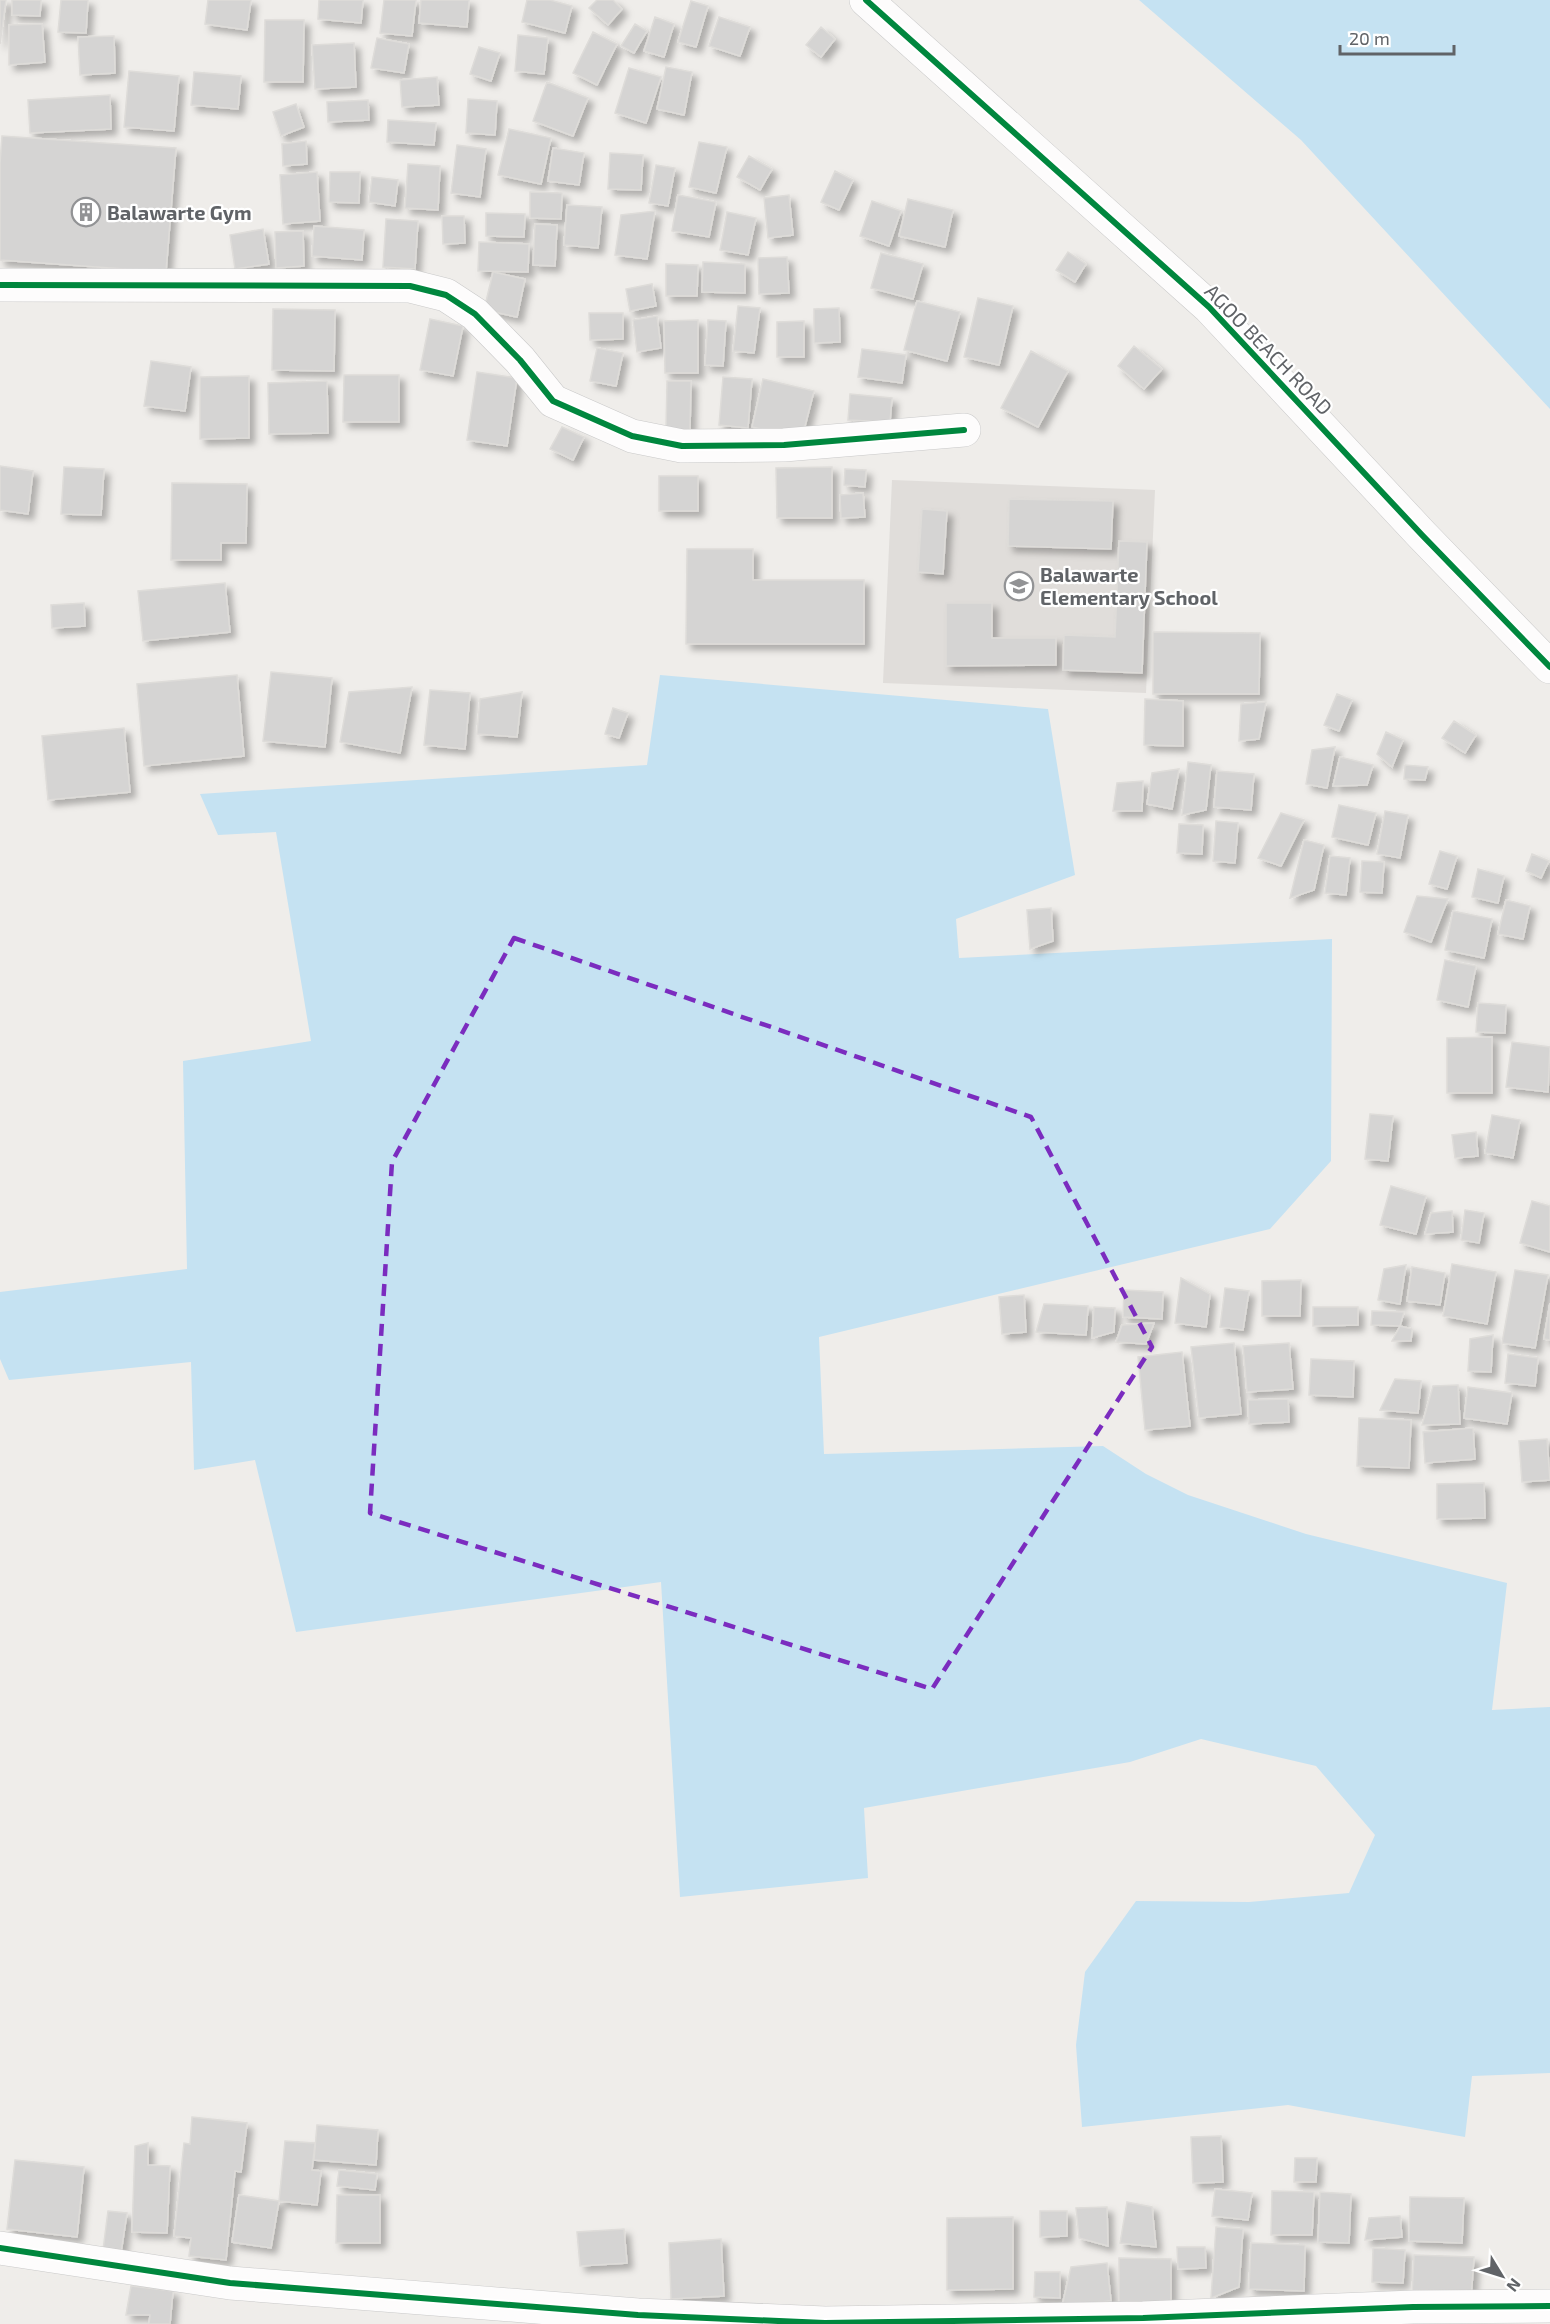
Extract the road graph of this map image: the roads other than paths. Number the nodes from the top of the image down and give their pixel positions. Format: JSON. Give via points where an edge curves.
{"nodes":[{"id":1,"x":866,"y":0,"type":"edge"},
{"id":2,"x":0,"y":285,"type":"edge"},
{"id":3,"x":964,"y":430,"type":"dead end"},
{"id":4,"x":1550,"y":667,"type":"edge"},
{"id":5,"x":0,"y":2248,"type":"edge"},
{"id":6,"x":1550,"y":2306,"type":"edge"}],
"edges":[{"from":1,"to":4,"type":"street","name":"AGOO BEACH ROAD","via":[[1209,307]]},
{"from":2,"to":3,"type":"street","via":[[410,286],[446,295],[475,314],[553,401],[632,436],[682,446],[784,445]]},
{"from":5,"to":6,"type":"street","via":[[230,2283],[638,2315],[825,2323]]}]}
